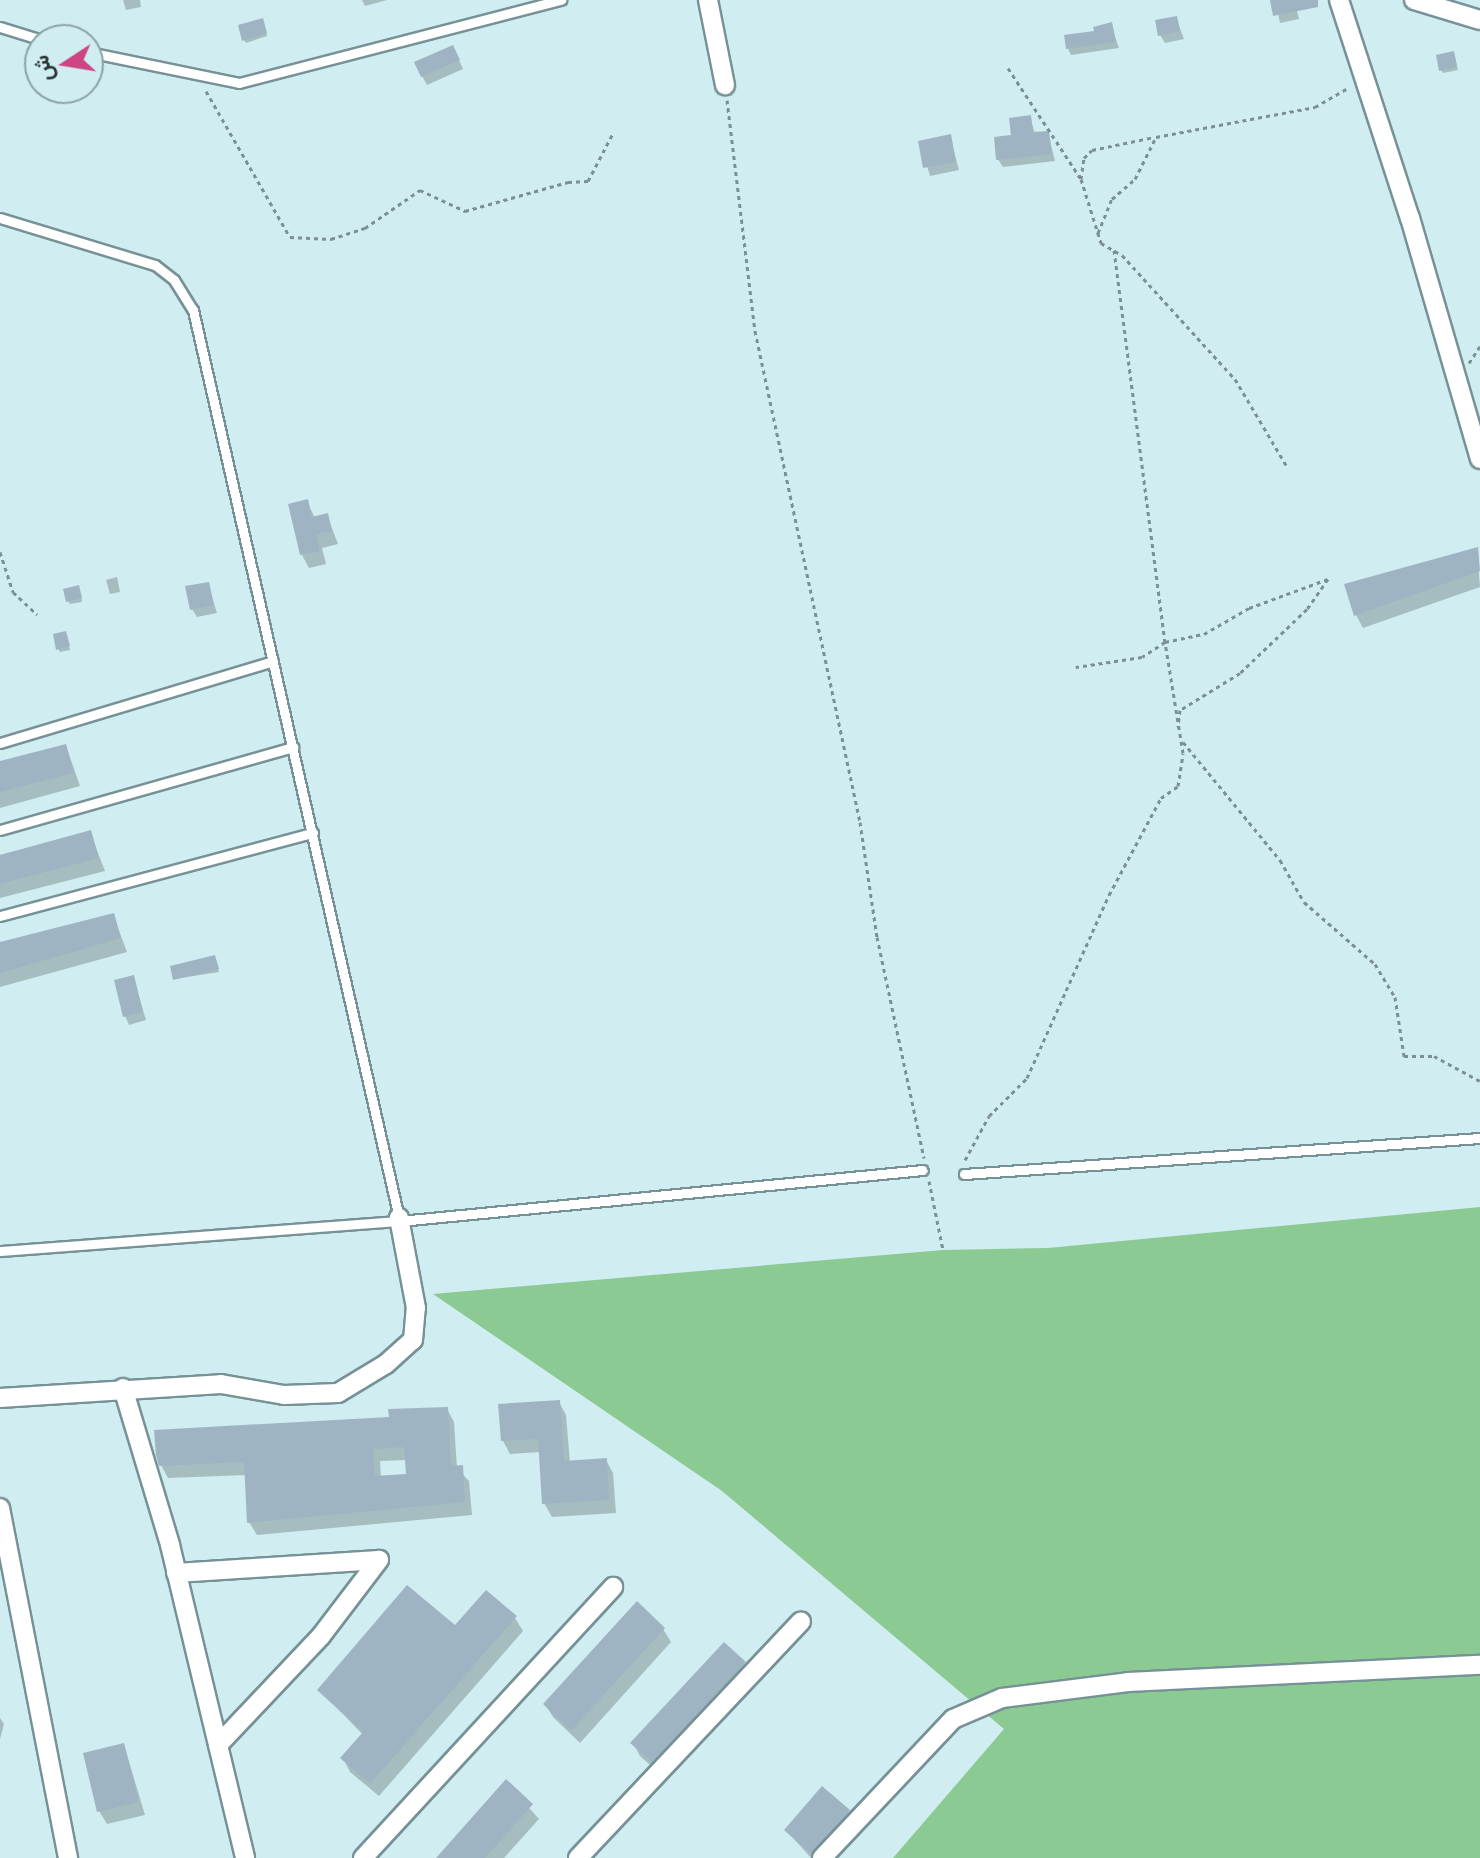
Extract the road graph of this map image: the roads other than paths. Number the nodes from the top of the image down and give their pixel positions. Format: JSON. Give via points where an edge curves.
{"nodes":[{"id":1,"x":561,"y":0,"type":"edge"},
{"id":2,"x":708,"y":0,"type":"edge"},
{"id":3,"x":1339,"y":0,"type":"edge"},
{"id":4,"x":1414,"y":0,"type":"edge"},
{"id":5,"x":1480,"y":20,"type":"edge"},
{"id":6,"x":0,"y":27,"type":"edge"},
{"id":7,"x":24,"y":34,"type":"edge"},
{"id":8,"x":104,"y":56,"type":"edge"},
{"id":9,"x":725,"y":85,"type":"road end"},
{"id":10,"x":0,"y":218,"type":"edge"},
{"id":11,"x":1480,"y":459,"type":"edge"},
{"id":12,"x":273,"y":661,"type":"junction"},
{"id":13,"x":0,"y":743,"type":"edge"},
{"id":14,"x":293,"y":747,"type":"junction"},
{"id":15,"x":0,"y":830,"type":"edge"},
{"id":16,"x":313,"y":833,"type":"junction"},
{"id":17,"x":0,"y":916,"type":"edge"},
{"id":18,"x":1480,"y":1138,"type":"edge"},
{"id":19,"x":923,"y":1170,"type":"dead end"},
{"id":20,"x":964,"y":1174,"type":"road end"},
{"id":21,"x":399,"y":1218,"type":"junction"},
{"id":22,"x":0,"y":1251,"type":"edge"},
{"id":23,"x":123,"y":1388,"type":"junction"},
{"id":24,"x":0,"y":1398,"type":"edge"},
{"id":25,"x":0,"y":1508,"type":"edge"},
{"id":26,"x":176,"y":1573,"type":"junction"},
{"id":27,"x":613,"y":1587,"type":"dead end"},
{"id":28,"x":801,"y":1621,"type":"dead end"},
{"id":29,"x":1480,"y":1665,"type":"edge"},
{"id":30,"x":218,"y":1745,"type":"junction"},
{"id":31,"x":68,"y":1858,"type":"edge"},
{"id":32,"x":245,"y":1858,"type":"edge"},
{"id":33,"x":363,"y":1858,"type":"edge"},
{"id":34,"x":578,"y":1858,"type":"edge"},
{"id":35,"x":822,"y":1858,"type":"edge"}],
"edges":[{"from":1,"to":8,"type":"lane","via":[[239,83]]},
{"from":2,"to":9,"type":"street"},
{"from":3,"to":11,"type":"street"},
{"from":4,"to":5,"type":"street"},
{"from":6,"to":7,"type":"lane"},
{"from":10,"to":12,"type":"lane","via":[[155,265],[187,300]]},
{"from":12,"to":13,"type":"lane"},
{"from":12,"to":14,"type":"lane"},
{"from":14,"to":15,"type":"lane"},
{"from":14,"to":16,"type":"lane"},
{"from":16,"to":17,"type":"lane"},
{"from":16,"to":21,"type":"lane"},
{"from":18,"to":20,"type":"lane"},
{"from":19,"to":21,"type":"lane"},
{"from":21,"to":22,"type":"lane"},
{"from":21,"to":23,"type":"street","via":[[417,1322],[413,1340],[386,1364],[338,1393],[284,1395],[221,1384]]},
{"from":23,"to":24,"type":"street"},
{"from":23,"to":26,"type":"street"},
{"from":25,"to":31,"type":"street"},
{"from":26,"to":30,"type":"street"},
{"from":26,"to":30,"type":"street","via":[[379,1560],[321,1636]]},
{"from":27,"to":33,"type":"street"},
{"from":28,"to":34,"type":"street"},
{"from":29,"to":35,"type":"street","via":[[1128,1682],[1002,1698],[953,1719]]},
{"from":30,"to":32,"type":"street"}]}
